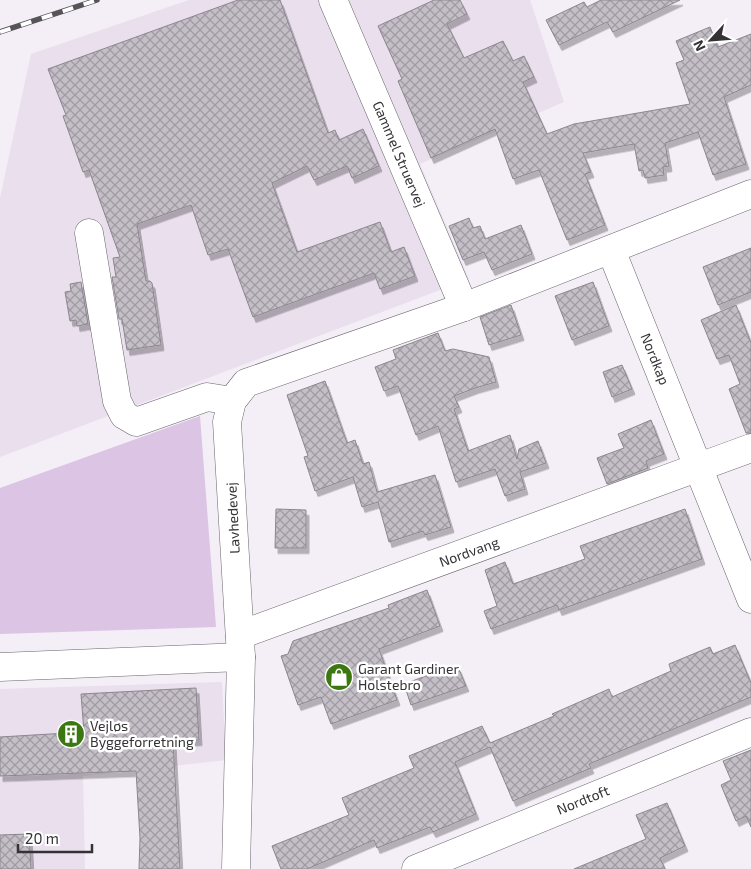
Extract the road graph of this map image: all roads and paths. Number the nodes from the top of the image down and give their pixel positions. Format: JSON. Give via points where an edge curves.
{"nodes":[{"id":1,"x":334,"y":0,"type":"edge"},
{"id":2,"x":751,"y":194,"type":"edge"},
{"id":3,"x":89,"y":233,"type":"dead end"},
{"id":4,"x":611,"y":250,"type":"junction"},
{"id":5,"x":464,"y":307,"type":"junction"},
{"id":6,"x":239,"y":392,"type":"junction"},
{"id":7,"x":751,"y":448,"type":"edge"},
{"id":8,"x":699,"y":468,"type":"junction"},
{"id":9,"x":751,"y":599,"type":"edge"},
{"id":10,"x":241,"y":646,"type":"junction"},
{"id":11,"x":0,"y":667,"type":"edge"},
{"id":12,"x":751,"y":732,"type":"edge"},
{"id":13,"x":236,"y":869,"type":"edge"},
{"id":14,"x":416,"y":869,"type":"edge"}],
"edges":[{"from":1,"to":5,"type":"street","name":"Gammel Struervej"},
{"from":2,"to":4,"type":"street"},
{"from":3,"to":6,"type":"street","via":[[117,401],[124,415],[136,422],[207,397]]},
{"from":4,"to":5,"type":"street"},
{"from":4,"to":8,"type":"street","name":"Nordkap"},
{"from":5,"to":6,"type":"street"},
{"from":6,"to":10,"type":"street","name":"Lavhedevej","via":[[227,422]]},
{"from":7,"to":8,"type":"street"},
{"from":8,"to":9,"type":"street","name":"Nordkap"},
{"from":8,"to":10,"type":"street","name":"Nordvang"},
{"from":10,"to":11,"type":"street"},
{"from":10,"to":13,"type":"street","name":"Lavhedevej"},
{"from":12,"to":14,"type":"street","name":"Nordtoft"}]}
